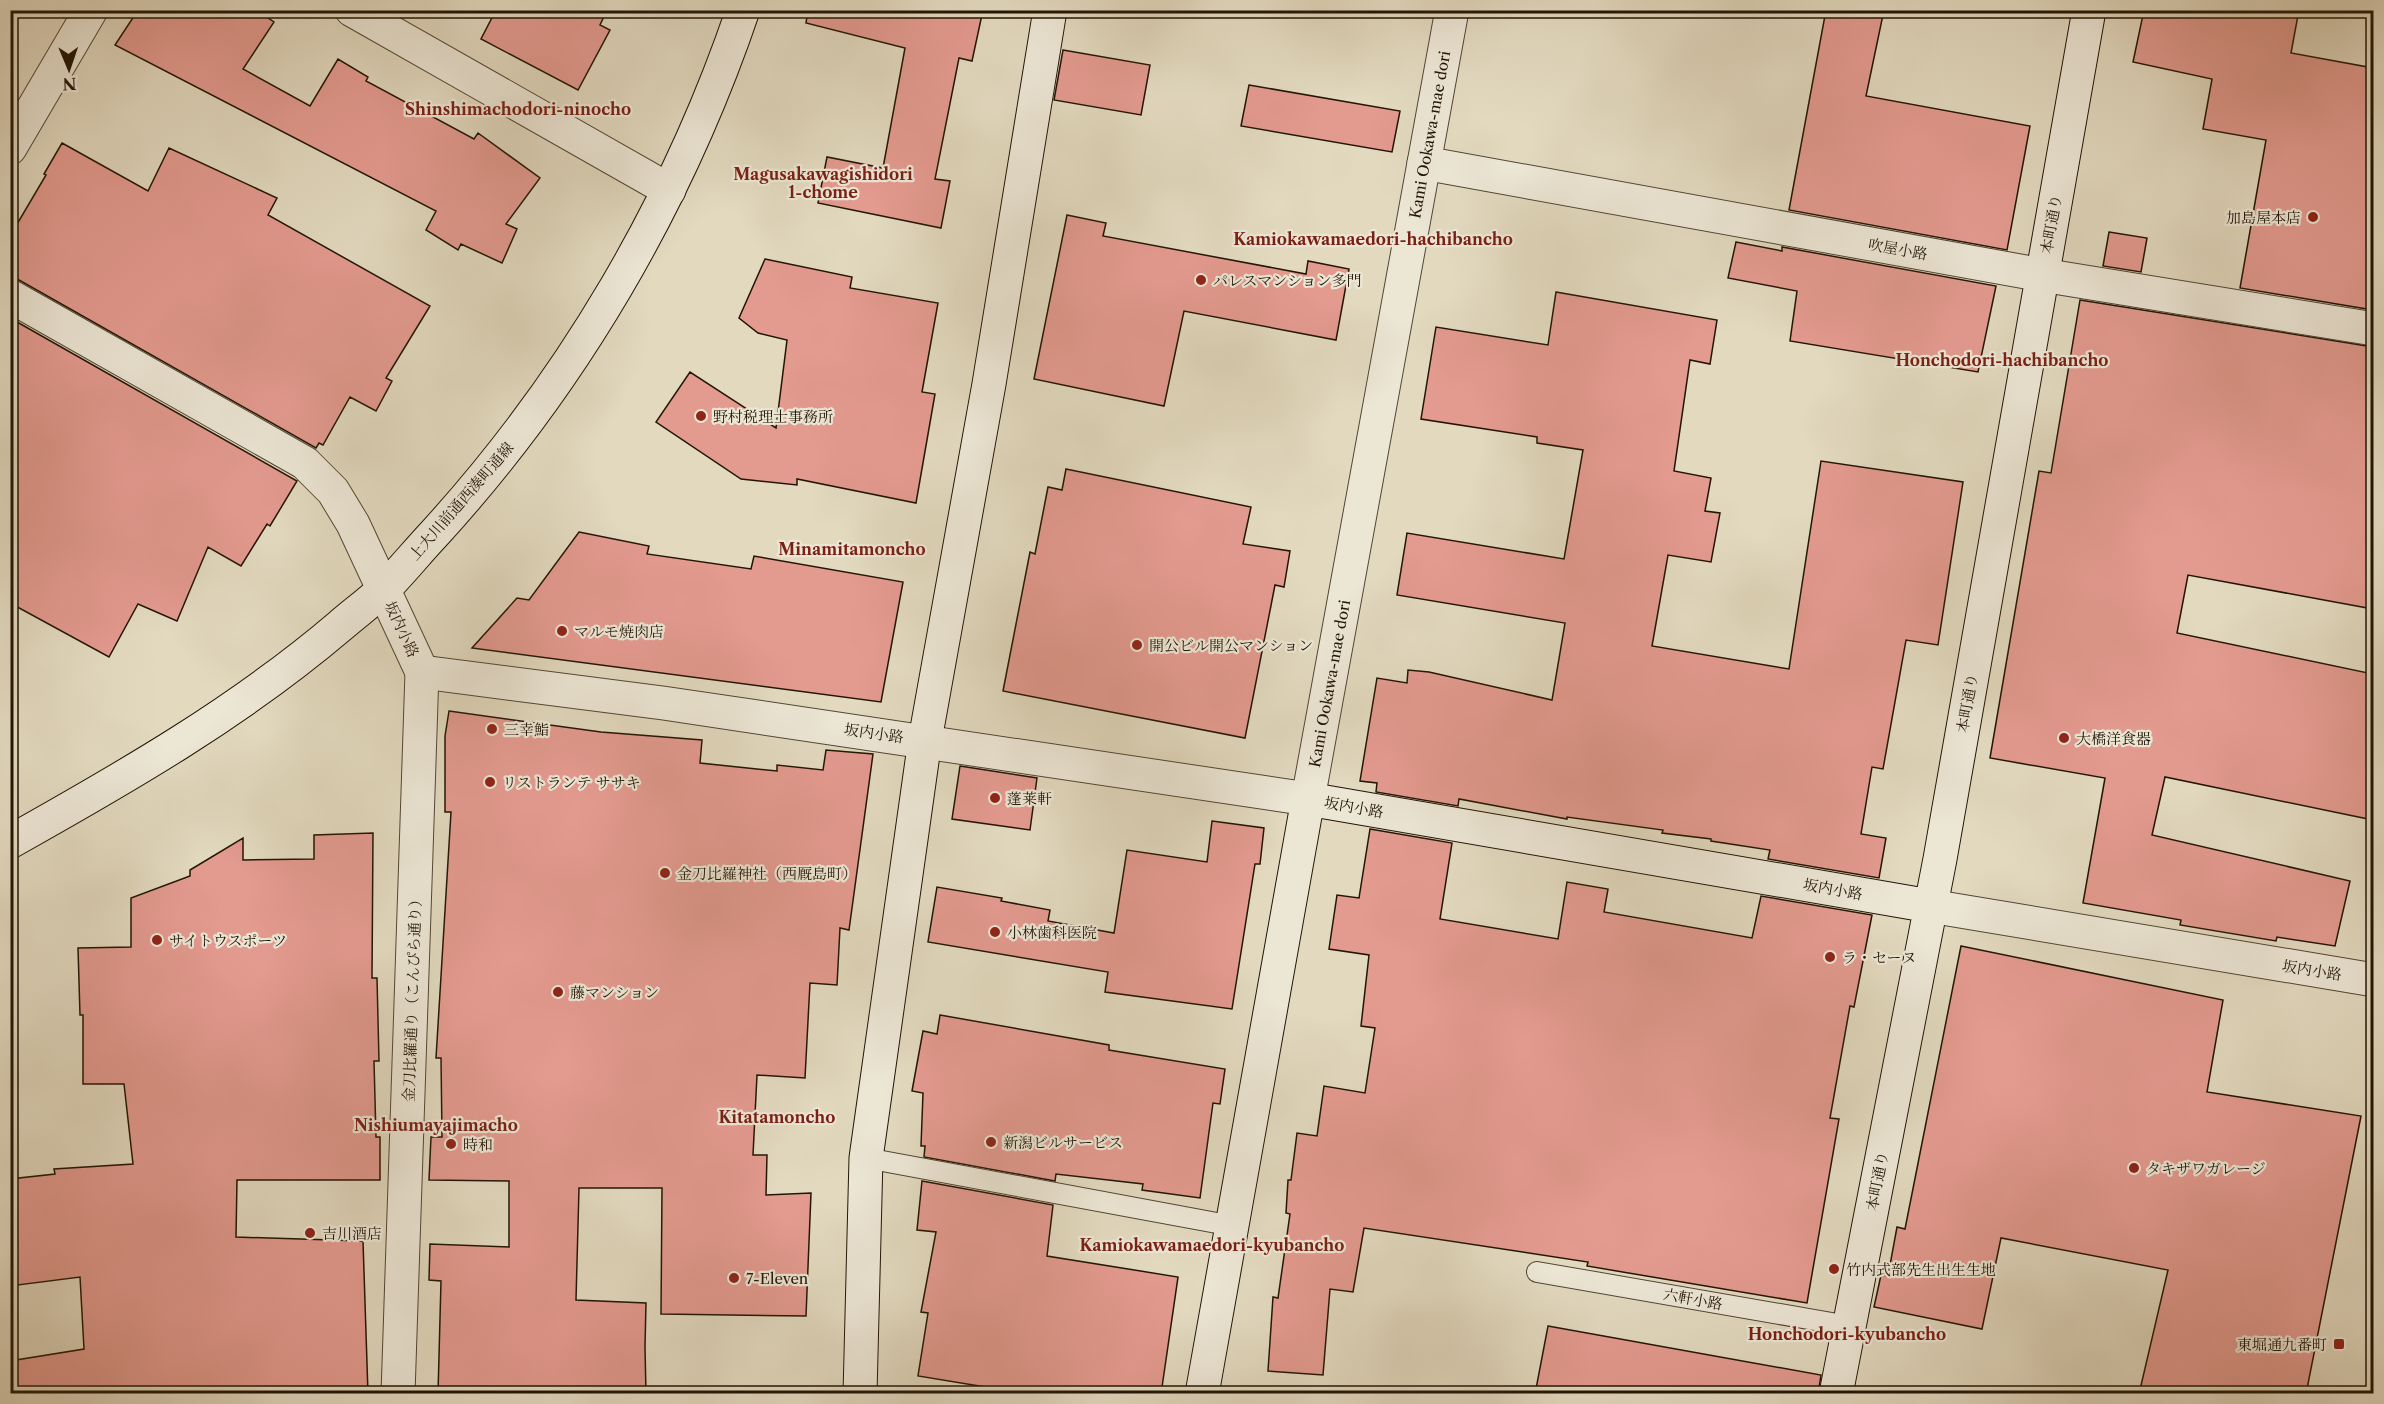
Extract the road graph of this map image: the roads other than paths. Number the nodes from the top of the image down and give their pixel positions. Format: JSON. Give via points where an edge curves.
{"nodes":[{"id":1,"x":91,"y":10,"type":"edge"},
{"id":2,"x":352,"y":10,"type":"edge"},
{"id":3,"x":743,"y":10,"type":"edge"},
{"id":4,"x":1050,"y":10,"type":"edge"},
{"id":5,"x":1452,"y":10,"type":"edge"},
{"id":6,"x":2089,"y":10,"type":"edge"},
{"id":7,"x":10,"y":148,"type":"edge"},
{"id":8,"x":1424,"y":163,"type":"junction"},
{"id":9,"x":669,"y":190,"type":"junction"},
{"id":10,"x":2042,"y":275,"type":"junction"},
{"id":11,"x":10,"y":296,"type":"edge"},
{"id":12,"x":2373,"y":329,"type":"edge"},
{"id":13,"x":384,"y":589,"type":"junction"},
{"id":14,"x":422,"y":672,"type":"junction"},
{"id":15,"x":925,"y":740,"type":"junction"},
{"id":16,"x":1308,"y":799,"type":"junction"},
{"id":17,"x":13,"y":836,"type":"edge"},
{"id":18,"x":1930,"y":906,"type":"junction"},
{"id":19,"x":2373,"y":980,"type":"edge"},
{"id":20,"x":866,"y":1158,"type":"junction"},
{"id":21,"x":1233,"y":1226,"type":"junction"},
{"id":22,"x":1537,"y":1272,"type":"dead end"},
{"id":23,"x":1849,"y":1326,"type":"junction"},
{"id":24,"x":398,"y":1394,"type":"edge"},
{"id":25,"x":860,"y":1394,"type":"edge"},
{"id":26,"x":1202,"y":1394,"type":"edge"},
{"id":27,"x":1836,"y":1394,"type":"edge"}],
"edges":[{"from":1,"to":7,"type":"street"},
{"from":2,"to":9,"type":"street"},
{"from":3,"to":9,"type":"street","name":"上大川前通西湊町通線"},
{"from":4,"to":15,"type":"street"},
{"from":5,"to":8,"type":"street","name":"Kami Ookawa-mae dori"},
{"from":6,"to":10,"type":"street","name":"本町通り"},
{"from":8,"to":10,"type":"street","name":"吹屋小路"},
{"from":8,"to":16,"type":"street","name":"Kami Ookawa-mae dori"},
{"from":9,"to":13,"type":"street","name":"上大川前通西湊町通線","via":[[624,276],[515,440]]},
{"from":10,"to":12,"type":"street","name":"吹屋小路"},
{"from":10,"to":18,"type":"street","name":"本町通り"},
{"from":11,"to":13,"type":"street","name":"坂内小路","via":[[305,464],[333,491]]},
{"from":13,"to":14,"type":"street","name":"坂内小路"},
{"from":13,"to":17,"type":"street","name":"上大川前通西湊町通線","via":[[302,658],[220,718],[136,771]]},
{"from":14,"to":15,"type":"street","name":"坂内小路"},
{"from":14,"to":24,"type":"street","name":"金刀比羅通り（こんぴら通り）"},
{"from":15,"to":16,"type":"street","name":"坂内小路"},
{"from":15,"to":20,"type":"street"},
{"from":16,"to":18,"type":"street","name":"坂内小路"},
{"from":16,"to":21,"type":"street","name":"Kami Ookawa-mae dori"},
{"from":18,"to":19,"type":"street","name":"坂内小路"},
{"from":18,"to":23,"type":"street","name":"本町通り"},
{"from":20,"to":21,"type":"lane"},
{"from":20,"to":25,"type":"street"},
{"from":21,"to":26,"type":"street","name":"Kami Ookawa-mae dori"},
{"from":22,"to":23,"type":"lane","name":"六軒小路"},
{"from":23,"to":27,"type":"street","name":"本町通り"}]}
